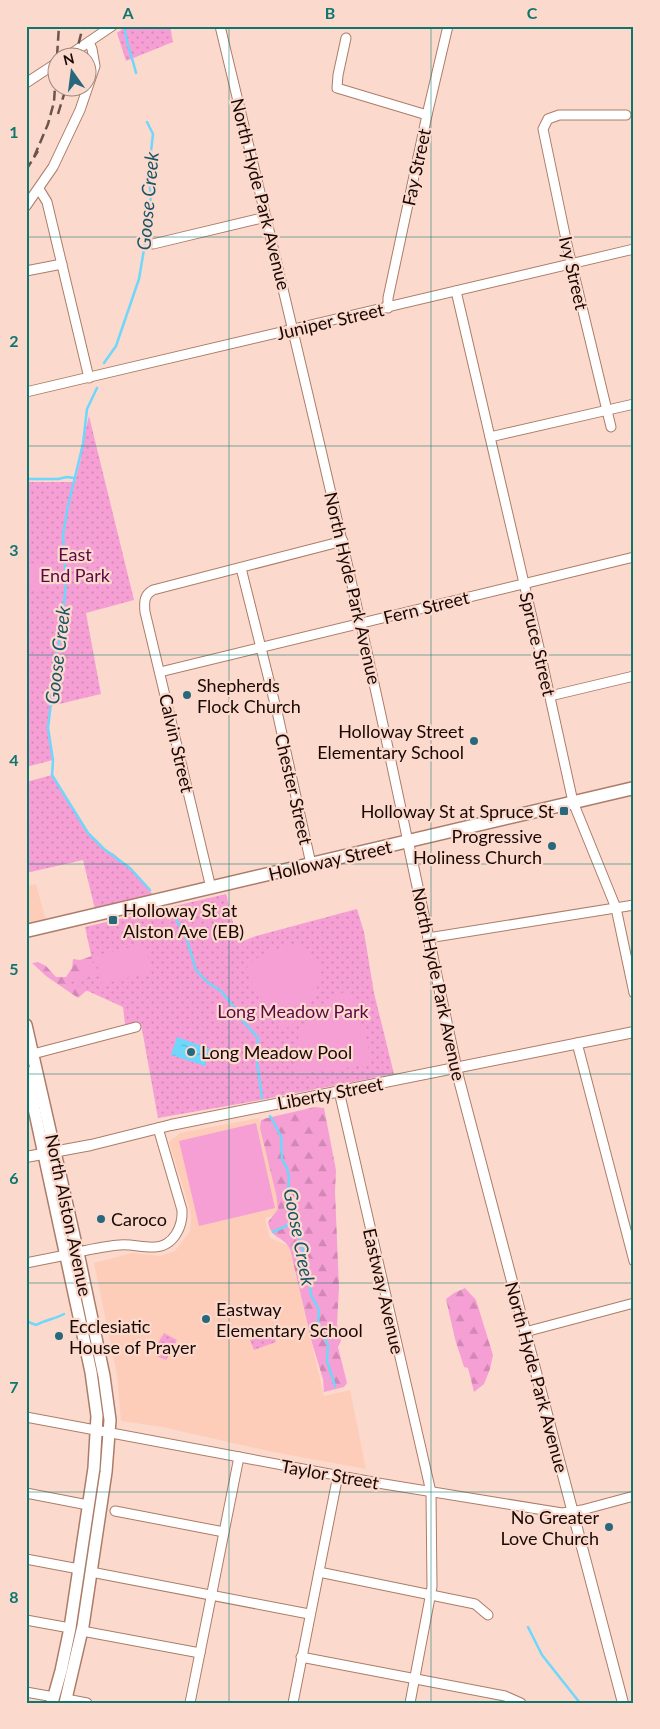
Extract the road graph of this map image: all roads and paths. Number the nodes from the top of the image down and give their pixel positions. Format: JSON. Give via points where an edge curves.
{"nodes":[{"id":1,"x":112,"y":26,"type":"edge"},
{"id":2,"x":220,"y":26,"type":"edge"},
{"id":3,"x":448,"y":26,"type":"edge"},
{"id":4,"x":346,"y":38,"type":"dead end"},
{"id":5,"x":89,"y":42,"type":"junction"},
{"id":6,"x":80,"y":48,"type":"edge"},
{"id":7,"x":48,"y":69,"type":"edge"},
{"id":8,"x":26,"y":84,"type":"edge"},
{"id":9,"x":427,"y":115,"type":"junction"},
{"id":10,"x":626,"y":115,"type":"dead end"},
{"id":11,"x":39,"y":189,"type":"junction"},
{"id":12,"x":26,"y":206,"type":"edge"},
{"id":13,"x":266,"y":217,"type":"junction"},
{"id":14,"x":153,"y":244,"type":"dead end"},
{"id":15,"x":634,"y":249,"type":"edge"},
{"id":16,"x":62,"y":264,"type":"junction"},
{"id":17,"x":571,"y":264,"type":"junction"},
{"id":18,"x":26,"y":272,"type":"edge"},
{"id":19,"x":456,"y":291,"type":"junction"},
{"id":20,"x":388,"y":308,"type":"junction"},
{"id":21,"x":294,"y":330,"type":"junction"},
{"id":22,"x":90,"y":378,"type":"junction"},
{"id":23,"x":26,"y":392,"type":"edge"},
{"id":24,"x":634,"y":404,"type":"edge"},
{"id":25,"x":607,"y":410,"type":"junction"},
{"id":26,"x":611,"y":427,"type":"dead end"},
{"id":27,"x":490,"y":437,"type":"junction"},
{"id":28,"x":343,"y":541,"type":"junction"},
{"id":29,"x":634,"y":558,"type":"edge"},
{"id":30,"x":241,"y":568,"type":"junction"},
{"id":31,"x":525,"y":583,"type":"junction"},
{"id":32,"x":361,"y":623,"type":"junction"},
{"id":33,"x":261,"y":647,"type":"junction"},
{"id":34,"x":160,"y":672,"type":"junction"},
{"id":35,"x":634,"y":676,"type":"edge"},
{"id":36,"x":550,"y":696,"type":"junction"},
{"id":37,"x":634,"y":788,"type":"edge"},
{"id":38,"x":574,"y":802,"type":"junction"},
{"id":39,"x":408,"y":842,"type":"junction"},
{"id":40,"x":311,"y":864,"type":"junction"},
{"id":41,"x":211,"y":888,"type":"junction"},
{"id":42,"x":634,"y":905,"type":"edge"},
{"id":43,"x":616,"y":908,"type":"junction"},
{"id":44,"x":26,"y":931,"type":"edge"},
{"id":45,"x":428,"y":938,"type":"junction"},
{"id":46,"x":634,"y":992,"type":"edge"},
{"id":47,"x":26,"y":1024,"type":"edge"},
{"id":48,"x":136,"y":1027,"type":"dead end"},
{"id":49,"x":634,"y":1032,"type":"edge"},
{"id":50,"x":577,"y":1043,"type":"junction"},
{"id":51,"x":33,"y":1054,"type":"junction"},
{"id":52,"x":456,"y":1067,"type":"junction"},
{"id":53,"x":26,"y":1071,"type":"edge"},
{"id":54,"x":339,"y":1091,"type":"junction"},
{"id":55,"x":158,"y":1128,"type":"junction"},
{"id":56,"x":50,"y":1153,"type":"junction"},
{"id":57,"x":26,"y":1157,"type":"edge"},
{"id":58,"x":78,"y":1252,"type":"junction"},
{"id":59,"x":66,"y":1255,"type":"junction"},
{"id":60,"x":634,"y":1261,"type":"edge"},
{"id":61,"x":26,"y":1263,"type":"edge"},
{"id":62,"x":634,"y":1303,"type":"edge"},
{"id":63,"x":525,"y":1332,"type":"junction"},
{"id":64,"x":26,"y":1417,"type":"edge"},
{"id":65,"x":97,"y":1431,"type":"junction"},
{"id":66,"x":110,"y":1433,"type":"junction"},
{"id":67,"x":239,"y":1457,"type":"junction"},
{"id":68,"x":338,"y":1475,"type":"junction"},
{"id":69,"x":431,"y":1492,"type":"junction"},
{"id":70,"x":26,"y":1493,"type":"edge"},
{"id":71,"x":634,"y":1496,"type":"edge"},
{"id":72,"x":88,"y":1505,"type":"junction"},
{"id":73,"x":115,"y":1511,"type":"dead end"},
{"id":74,"x":572,"y":1512,"type":"junction"},
{"id":75,"x":224,"y":1532,"type":"junction"},
{"id":76,"x":26,"y":1559,"type":"edge"},
{"id":77,"x":79,"y":1569,"type":"junction"},
{"id":78,"x":92,"y":1572,"type":"junction"},
{"id":79,"x":319,"y":1572,"type":"junction"},
{"id":80,"x":212,"y":1594,"type":"junction"},
{"id":81,"x":431,"y":1595,"type":"junction"},
{"id":82,"x":310,"y":1614,"type":"junction"},
{"id":83,"x":488,"y":1615,"type":"dead end"},
{"id":84,"x":26,"y":1620,"type":"edge"},
{"id":85,"x":70,"y":1628,"type":"junction"},
{"id":86,"x":82,"y":1631,"type":"junction"},
{"id":87,"x":200,"y":1653,"type":"junction"},
{"id":88,"x":301,"y":1657,"type":"junction"},
{"id":89,"x":415,"y":1678,"type":"junction"},
{"id":90,"x":26,"y":1692,"type":"edge"},
{"id":91,"x":53,"y":1700,"type":"edge"},
{"id":92,"x":66,"y":1701,"type":"edge"},
{"id":93,"x":87,"y":1703,"type":"edge"},
{"id":94,"x":190,"y":1703,"type":"edge"},
{"id":95,"x":292,"y":1703,"type":"edge"},
{"id":96,"x":410,"y":1703,"type":"edge"},
{"id":97,"x":521,"y":1703,"type":"edge"},
{"id":98,"x":624,"y":1703,"type":"edge"}],
"edges":[{"from":1,"to":5,"type":"street"},
{"from":2,"to":13,"type":"street","name":"North Hyde Park Avenue"},
{"from":3,"to":9,"type":"street","name":"Fay Street"},
{"from":4,"to":9,"type":"street","via":[[337,88]]},
{"from":5,"to":6,"type":"street"},
{"from":5,"to":11,"type":"street","via":[[95,66],[91,80],[70,134]]},
{"from":7,"to":8,"type":"street"},
{"from":9,"to":20,"type":"street","name":"Fay Street"},
{"from":10,"to":17,"type":"street","name":"Ivy Street","via":[[559,115],[544,123],[543,136]]},
{"from":11,"to":12,"type":"street"},
{"from":11,"to":16,"type":"street","via":[[47,202]]},
{"from":13,"to":14,"type":"street"},
{"from":13,"to":21,"type":"street","name":"North Hyde Park Avenue"},
{"from":15,"to":17,"type":"street","name":"Juniper Street"},
{"from":16,"to":18,"type":"street"},
{"from":16,"to":22,"type":"street"},
{"from":17,"to":19,"type":"street","name":"Juniper Street"},
{"from":17,"to":25,"type":"street","name":"Ivy Street"},
{"from":19,"to":20,"type":"street","name":"Juniper Street"},
{"from":19,"to":27,"type":"street","name":"Spruce Street"},
{"from":20,"to":21,"type":"street","name":"Juniper Street"},
{"from":21,"to":22,"type":"street","name":"Juniper Street"},
{"from":21,"to":28,"type":"street","name":"North Hyde Park Avenue"},
{"from":22,"to":23,"type":"street","name":"Juniper Street"},
{"from":24,"to":25,"type":"street"},
{"from":25,"to":26,"type":"street","name":"Ivy Street"},
{"from":25,"to":27,"type":"street"},
{"from":27,"to":31,"type":"street","name":"Spruce Street"},
{"from":28,"to":30,"type":"street"},
{"from":28,"to":32,"type":"street","name":"North Hyde Park Avenue"},
{"from":29,"to":31,"type":"street","name":"Fern Street"},
{"from":30,"to":33,"type":"street","name":"Chester Street"},
{"from":30,"to":34,"type":"street","name":"Calvin Street","via":[[148,592],[145,612]]},
{"from":31,"to":32,"type":"street","name":"Fern Street"},
{"from":31,"to":36,"type":"street","name":"Spruce Street"},
{"from":32,"to":33,"type":"street","name":"Fern Street"},
{"from":32,"to":39,"type":"street","name":"North Hyde Park Avenue"},
{"from":33,"to":34,"type":"street","name":"Fern Street"},
{"from":33,"to":40,"type":"street","name":"Chester Street"},
{"from":34,"to":41,"type":"street","name":"Calvin Street"},
{"from":35,"to":36,"type":"street"},
{"from":36,"to":38,"type":"street","name":"Spruce Street"},
{"from":37,"to":38,"type":"main road","name":"Holloway Street"},
{"from":38,"to":39,"type":"main road","name":"Holloway Street"},
{"from":38,"to":43,"type":"street","name":"Spruce Street"},
{"from":39,"to":40,"type":"main road","name":"Holloway Street"},
{"from":39,"to":45,"type":"street","name":"North Hyde Park Avenue"},
{"from":40,"to":41,"type":"main road","name":"Holloway Street"},
{"from":41,"to":44,"type":"main road","name":"Holloway Street"},
{"from":42,"to":43,"type":"street"},
{"from":43,"to":45,"type":"street"},
{"from":43,"to":46,"type":"street","name":"Spruce Street"},
{"from":45,"to":52,"type":"street","name":"North Hyde Park Avenue"},
{"from":47,"to":51,"type":"main road","name":"North Alston Avenue"},
{"from":48,"to":51,"type":"street"},
{"from":49,"to":50,"type":"street","name":"Liberty Street"},
{"from":50,"to":52,"type":"street","name":"Liberty Street"},
{"from":50,"to":60,"type":"street"},
{"from":51,"to":56,"type":"main road","name":"North Alston Avenue"},
{"from":52,"to":54,"type":"street","name":"Liberty Street"},
{"from":52,"to":63,"type":"street","name":"North Hyde Park Avenue"},
{"from":53,"to":56,"type":"main road","name":"North Alston Avenue"},
{"from":54,"to":55,"type":"street","name":"Liberty Street"},
{"from":54,"to":69,"type":"street","name":"Eastway Avenue"},
{"from":55,"to":56,"type":"street","name":"Liberty Street"},
{"from":55,"to":58,"type":"street","via":[[182,1210],[177,1233],[156,1247],[119,1245]]},
{"from":56,"to":57,"type":"street","name":"Liberty Street"},
{"from":56,"to":58,"type":"main road","name":"North Alston Avenue"},
{"from":56,"to":59,"type":"main road","name":"North Alston Avenue"},
{"from":58,"to":66,"type":"main road","name":"North Alston Avenue","via":[[105,1382]]},
{"from":59,"to":61,"type":"street"},
{"from":59,"to":65,"type":"main road","name":"North Alston Avenue","via":[[94,1392]]},
{"from":62,"to":63,"type":"street"},
{"from":63,"to":74,"type":"street","name":"North Hyde Park Avenue"},
{"from":64,"to":65,"type":"street","name":"Taylor Street"},
{"from":65,"to":66,"type":"street","name":"Taylor Street"},
{"from":65,"to":72,"type":"main road","name":"North Alston Avenue"},
{"from":66,"to":67,"type":"street","name":"Taylor Street"},
{"from":66,"to":78,"type":"main road","name":"North Alston Avenue"},
{"from":67,"to":68,"type":"street","name":"Taylor Street"},
{"from":67,"to":75,"type":"street"},
{"from":68,"to":69,"type":"street","name":"Taylor Street"},
{"from":68,"to":79,"type":"street"},
{"from":69,"to":74,"type":"street","name":"Taylor Street"},
{"from":69,"to":81,"type":"street","name":"Eastway Avenue"},
{"from":70,"to":72,"type":"street"},
{"from":71,"to":74,"type":"street","name":"Taylor Street"},
{"from":72,"to":77,"type":"main road","name":"North Alston Avenue"},
{"from":73,"to":75,"type":"street"},
{"from":74,"to":98,"type":"street","name":"North Hyde Park Avenue"},
{"from":75,"to":80,"type":"street"},
{"from":76,"to":77,"type":"street"},
{"from":77,"to":85,"type":"main road","name":"North Alston Avenue"},
{"from":78,"to":80,"type":"street"},
{"from":78,"to":86,"type":"main road","name":"North Alston Avenue"},
{"from":79,"to":81,"type":"street"},
{"from":79,"to":82,"type":"street"},
{"from":80,"to":82,"type":"street"},
{"from":80,"to":87,"type":"street"},
{"from":81,"to":83,"type":"street","via":[[475,1604]]},
{"from":81,"to":89,"type":"street","name":"Eastway Avenue"},
{"from":82,"to":88,"type":"street"},
{"from":84,"to":85,"type":"street"},
{"from":85,"to":91,"type":"main road","name":"North Alston Avenue"},
{"from":86,"to":87,"type":"street"},
{"from":86,"to":92,"type":"main road","name":"North Alston Avenue"},
{"from":87,"to":94,"type":"street"},
{"from":88,"to":89,"type":"street"},
{"from":88,"to":95,"type":"street"},
{"from":89,"to":96,"type":"street","name":"Eastway Avenue"},
{"from":89,"to":97,"type":"street","via":[[505,1696]]},
{"from":90,"to":91,"type":"street"},
{"from":92,"to":93,"type":"street"}]}
